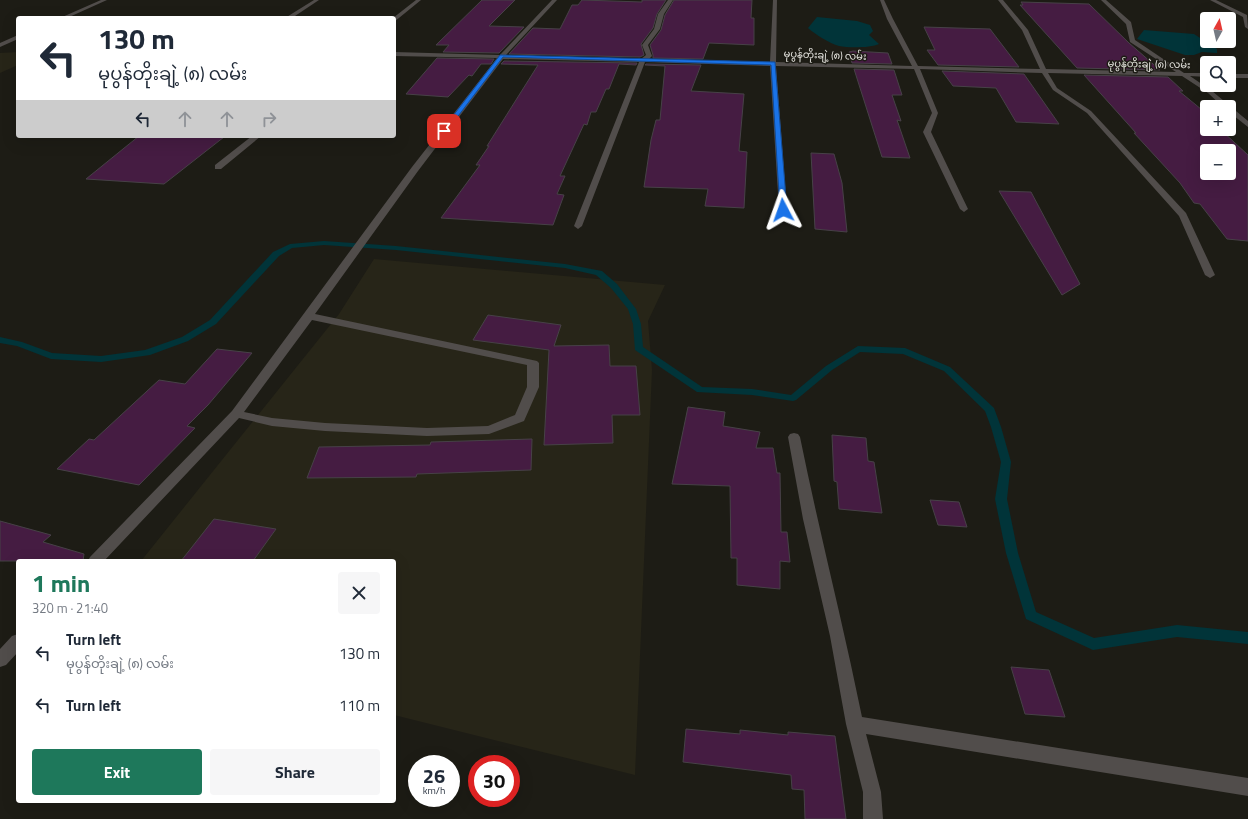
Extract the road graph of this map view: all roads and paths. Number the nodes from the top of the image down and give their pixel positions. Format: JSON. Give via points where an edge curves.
{"nodes":[{"id":1,"x":105,"y":0,"type":"edge"},
{"id":2,"x":317,"y":0,"type":"edge"},
{"id":3,"x":419,"y":0,"type":"edge"},
{"id":4,"x":555,"y":0,"type":"edge"},
{"id":5,"x":671,"y":0,"type":"edge"},
{"id":6,"x":775,"y":0,"type":"edge"},
{"id":7,"x":882,"y":0,"type":"edge"},
{"id":8,"x":1000,"y":0,"type":"edge"},
{"id":9,"x":1103,"y":0,"type":"edge"},
{"id":10,"x":1212,"y":0,"type":"edge"},
{"id":11,"x":68,"y":16,"type":"edge"},
{"id":12,"x":291,"y":16,"type":"edge"},
{"id":13,"x":396,"y":18,"type":"edge"},
{"id":14,"x":1248,"y":27,"type":"edge"},
{"id":15,"x":16,"y":38,"type":"edge"},
{"id":16,"x":0,"y":45,"type":"edge"},
{"id":17,"x":12,"y":47,"type":"dead end"},
{"id":18,"x":0,"y":48,"type":"edge"},
{"id":19,"x":396,"y":54,"type":"edge"},
{"id":20,"x":502,"y":56,"type":"junction"},
{"id":21,"x":642,"y":60,"type":"junction"},
{"id":22,"x":773,"y":63,"type":"junction"},
{"id":23,"x":917,"y":69,"type":"junction"},
{"id":24,"x":1044,"y":71,"type":"junction"},
{"id":25,"x":1182,"y":75,"type":"junction"},
{"id":26,"x":1200,"y":75,"type":"edge"},
{"id":27,"x":1236,"y":76,"type":"edge"},
{"id":28,"x":1248,"y":76,"type":"edge"},
{"id":29,"x":1219,"y":100,"type":"edge"},
{"id":30,"x":1236,"y":115,"type":"edge"},
{"id":31,"x":1248,"y":125,"type":"edge"},
{"id":32,"x":254,"y":138,"type":"edge"},
{"id":33,"x":218,"y":167,"type":"dead end"},
{"id":34,"x":964,"y":209,"type":"dead end"},
{"id":35,"x":783,"y":210,"type":"dead end"},
{"id":36,"x":578,"y":226,"type":"dead end"},
{"id":37,"x":1210,"y":275,"type":"dead end"},
{"id":38,"x":309,"y":316,"type":"junction"},
{"id":39,"x":236,"y":414,"type":"junction"},
{"id":40,"x":794,"y":437,"type":"dead end"},
{"id":41,"x":97,"y":559,"type":"edge"},
{"id":42,"x":16,"y":643,"type":"edge"},
{"id":43,"x":0,"y":660,"type":"edge"},
{"id":44,"x":855,"y":724,"type":"junction"},
{"id":45,"x":1248,"y":787,"type":"edge"},
{"id":46,"x":873,"y":819,"type":"edge"}],
"edges":[{"from":1,"to":11,"type":"street"},
{"from":2,"to":12,"type":"street"},
{"from":3,"to":13,"type":"street"},
{"from":4,"to":20,"type":"street"},
{"from":5,"to":21,"type":"street","via":[[661,14],[657,29],[645,45],[649,56]]},
{"from":6,"to":22,"type":"street"},
{"from":7,"to":23,"type":"street"},
{"from":8,"to":24,"type":"street","via":[[1025,30]]},
{"from":9,"to":25,"type":"street","via":[[1129,23],[1132,41]]},
{"from":10,"to":14,"type":"street","via":[[1245,16]]},
{"from":15,"to":16,"type":"street"},
{"from":17,"to":18,"type":"street"},
{"from":19,"to":20,"type":"street","name":"မုပွန်တိုးချဲ့ (၈) လမ်း"},
{"from":20,"to":21,"type":"street","name":"မုပွန်တိုးချဲ့ (၈) လမ်း"},
{"from":20,"to":38,"type":"street","via":[[415,169]]},
{"from":21,"to":22,"type":"street","name":"မုပွန်တိုးချဲ့ (၈) လမ်း"},
{"from":21,"to":36,"type":"street"},
{"from":22,"to":23,"type":"street","name":"မုပွန်တိုးချဲ့ (၈) လမ်း"},
{"from":22,"to":35,"type":"street"},
{"from":23,"to":24,"type":"street","name":"မုပွန်တိုးချဲ့ (၈) လမ်း"},
{"from":23,"to":34,"type":"street","via":[[935,112],[927,132]]},
{"from":24,"to":25,"type":"street","name":"မုပွန်တိုးချဲ့ (၈) လမ်း"},
{"from":24,"to":37,"type":"street","via":[[1055,89],[1089,112],[1183,215]]},
{"from":25,"to":26,"type":"street","name":"မုပွန်တိုးချဲ့ (၈) လမ်း"},
{"from":25,"to":29,"type":"street"},
{"from":27,"to":28,"type":"street"},
{"from":30,"to":31,"type":"street"},
{"from":32,"to":33,"type":"street"},
{"from":38,"to":39,"type":"street"},
{"from":38,"to":39,"type":"street","via":[[533,363],[533,387],[520,418],[489,430],[427,432],[325,427],[272,422]]},
{"from":39,"to":41,"type":"street"},
{"from":40,"to":44,"type":"street"},
{"from":42,"to":43,"type":"street"},
{"from":44,"to":45,"type":"street"},
{"from":44,"to":46,"type":"street","via":[[872,792]]}]}
